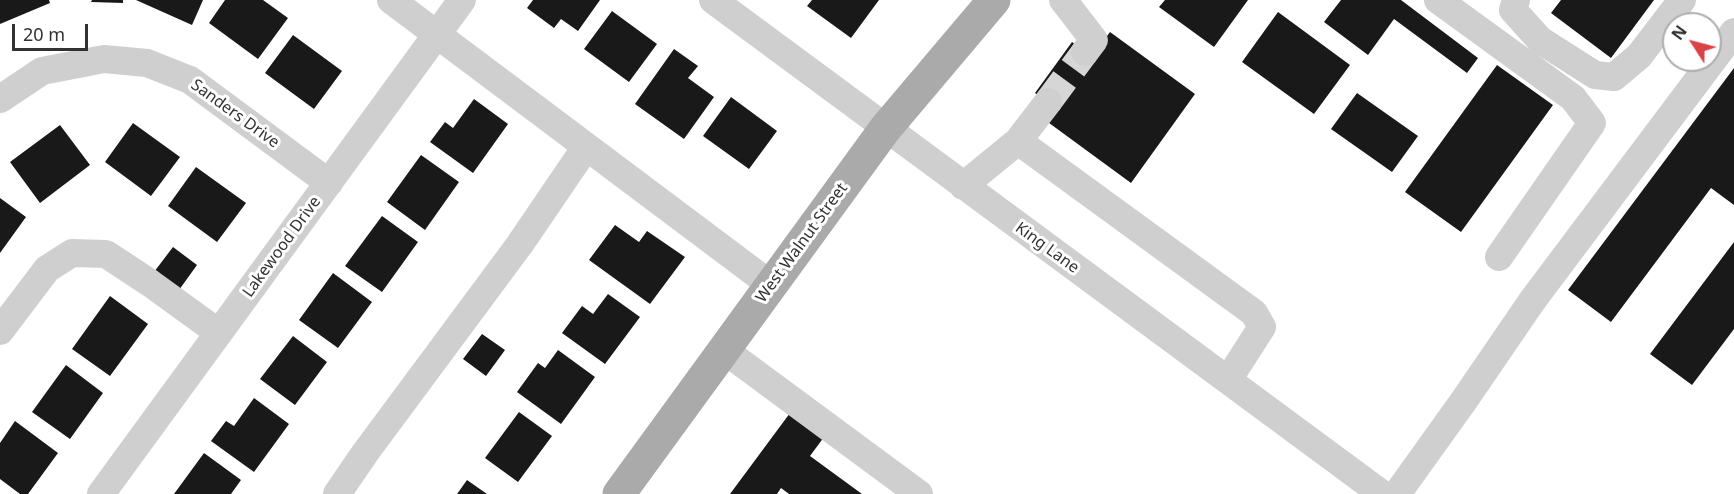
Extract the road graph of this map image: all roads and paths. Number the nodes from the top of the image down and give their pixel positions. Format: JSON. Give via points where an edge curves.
{"nodes":[{"id":1,"x":391,"y":0,"type":"edge"},
{"id":2,"x":462,"y":0,"type":"edge"},
{"id":3,"x":713,"y":0,"type":"edge"},
{"id":4,"x":994,"y":0,"type":"edge"},
{"id":5,"x":1063,"y":0,"type":"edge"},
{"id":6,"x":1438,"y":0,"type":"edge"},
{"id":7,"x":1516,"y":0,"type":"edge"},
{"id":8,"x":1682,"y":0,"type":"edge"},
{"id":9,"x":1734,"y":32,"type":"edge"},
{"id":10,"x":437,"y":33,"type":"junction"},
{"id":11,"x":1085,"y":52,"type":"tunnel mouth"},
{"id":12,"x":0,"y":99,"type":"edge"},
{"id":13,"x":1048,"y":102,"type":"tunnel mouth"},
{"id":14,"x":885,"y":129,"type":"junction"},
{"id":15,"x":1018,"y":141,"type":"junction"},
{"id":16,"x":586,"y":147,"type":"junction"},
{"id":17,"x":329,"y":183,"type":"junction"},
{"id":18,"x":963,"y":186,"type":"junction"},
{"id":19,"x":1499,"y":257,"type":"dead end"},
{"id":20,"x":771,"y":285,"type":"junction"},
{"id":21,"x":0,"y":331,"type":"edge"},
{"id":22,"x":219,"y":333,"type":"junction"},
{"id":23,"x":724,"y":350,"type":"junction"},
{"id":24,"x":1228,"y":381,"type":"junction"},
{"id":25,"x":100,"y":494,"type":"edge"},
{"id":26,"x":337,"y":494,"type":"edge"},
{"id":27,"x":619,"y":494,"type":"edge"},
{"id":28,"x":919,"y":494,"type":"edge"},
{"id":29,"x":1382,"y":494,"type":"edge"},
{"id":30,"x":1396,"y":494,"type":"edge"}],
"edges":[{"from":1,"to":10,"type":"street"},
{"from":2,"to":10,"type":"street","name":"Lakewood Drive"},
{"from":3,"to":14,"type":"street","name":"King Lane"},
{"from":4,"to":14,"type":"main road","name":"West Walnut Street"},
{"from":5,"to":11,"type":"street","via":[[1094,40]]},
{"from":6,"to":19,"type":"street","via":[[1574,98],[1592,123]]},
{"from":7,"to":8,"type":"street","via":[[1513,10],[1540,40],[1595,75],[1614,77],[1639,56]]},
{"from":9,"to":30,"type":"street","via":[[1532,301]]},
{"from":10,"to":16,"type":"street"},
{"from":10,"to":17,"type":"street","name":"Lakewood Drive"},
{"from":12,"to":17,"type":"street","name":"Sanders Drive","via":[[42,71],[104,59],[147,63],[190,80]]},
{"from":13,"to":15,"type":"street"},
{"from":14,"to":18,"type":"street","name":"King Lane"},
{"from":14,"to":20,"type":"main road","name":"West Walnut Street"},
{"from":15,"to":18,"type":"street"},
{"from":15,"to":24,"type":"street","via":[[1254,313],[1262,327]]},
{"from":16,"to":20,"type":"street"},
{"from":16,"to":26,"type":"street"},
{"from":17,"to":22,"type":"street","name":"Lakewood Drive"},
{"from":18,"to":24,"type":"street","name":"King Lane"},
{"from":20,"to":23,"type":"main road","name":"West Walnut Street"},
{"from":21,"to":22,"type":"street","via":[[47,269],[72,253],[106,254]]},
{"from":22,"to":25,"type":"street","name":"Lakewood Drive"},
{"from":23,"to":27,"type":"main road","name":"West Walnut Street"},
{"from":23,"to":28,"type":"street"},
{"from":24,"to":29,"type":"street","name":"King Lane"}]}
